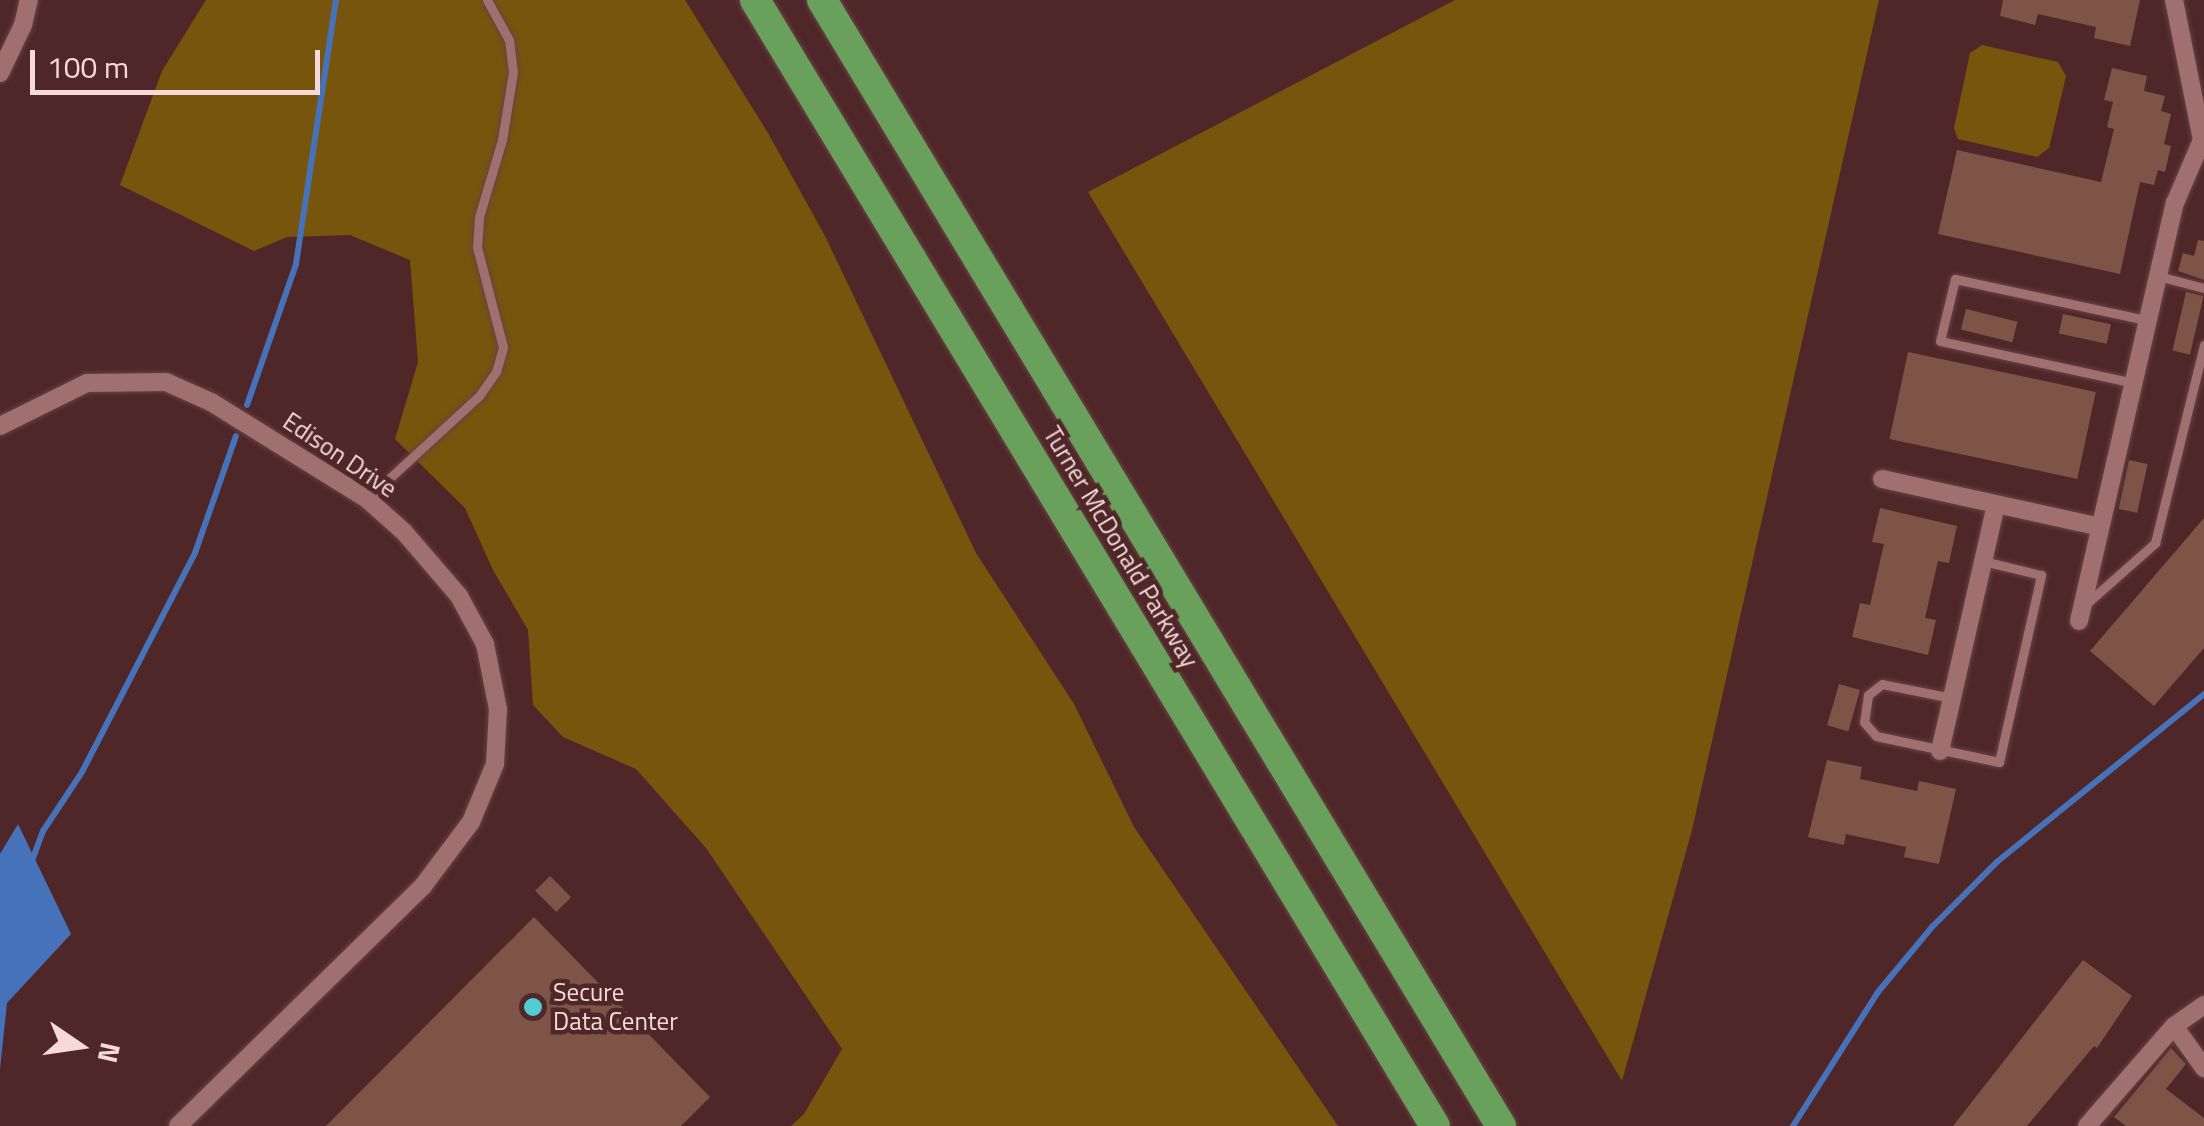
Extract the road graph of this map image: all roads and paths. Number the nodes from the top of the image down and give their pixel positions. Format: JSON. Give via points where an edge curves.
{"nodes":[{"id":1,"x":29,"y":0,"type":"edge"},
{"id":2,"x":488,"y":0,"type":"edge"},
{"id":3,"x":755,"y":0,"type":"edge"},
{"id":4,"x":822,"y":0,"type":"edge"},
{"id":5,"x":2174,"y":0,"type":"edge"},
{"id":6,"x":0,"y":73,"type":"edge"},
{"id":7,"x":2158,"y":276,"type":"junction"},
{"id":8,"x":2204,"y":288,"type":"edge"},
{"id":9,"x":2148,"y":320,"type":"junction"},
{"id":10,"x":2204,"y":345,"type":"edge"},
{"id":11,"x":2134,"y":383,"type":"junction"},
{"id":12,"x":0,"y":426,"type":"edge"},
{"id":13,"x":1882,"y":479,"type":"dead end"},
{"id":14,"x":368,"y":499,"type":"junction"},
{"id":15,"x":1996,"y":504,"type":"junction"},
{"id":16,"x":2100,"y":528,"type":"junction"},
{"id":17,"x":1984,"y":561,"type":"junction"},
{"id":18,"x":2080,"y":614,"type":"joint"},
{"id":19,"x":1952,"y":698,"type":"junction"},
{"id":20,"x":1940,"y":750,"type":"junction"},
{"id":21,"x":2204,"y":1004,"type":"edge"},
{"id":22,"x":2174,"y":1026,"type":"junction"},
{"id":23,"x":2204,"y":1068,"type":"edge"},
{"id":24,"x":1501,"y":1125,"type":"edge"},
{"id":25,"x":178,"y":1126,"type":"edge"},
{"id":26,"x":1435,"y":1126,"type":"edge"},
{"id":27,"x":2087,"y":1126,"type":"edge"}],
"edges":[{"from":1,"to":6,"type":"street"},
{"from":2,"to":14,"type":"lane","via":[[509,40],[513,72],[477,248],[503,347],[480,396]]},
{"from":3,"to":26,"type":"highway","name":"Turner McDonald Parkway"},
{"from":4,"to":24,"type":"highway","name":"Turner McDonald Parkway"},
{"from":5,"to":7,"type":"street","via":[[2202,140],[2175,203]]},
{"from":7,"to":8,"type":"lane"},
{"from":7,"to":9,"type":"street"},
{"from":9,"to":11,"type":"street"},
{"from":9,"to":11,"type":"lane","via":[[1955,280],[1940,341]]},
{"from":10,"to":18,"type":"lane","via":[[2155,543]]},
{"from":11,"to":16,"type":"street"},
{"from":12,"to":14,"type":"street","name":"Edison Drive","via":[[88,384],[166,382],[211,402]]},
{"from":13,"to":15,"type":"street"},
{"from":14,"to":25,"type":"street","name":"Edison Drive","via":[[459,596],[484,644],[498,709],[495,764],[472,822],[423,886]]},
{"from":15,"to":16,"type":"street"},
{"from":15,"to":17,"type":"street"},
{"from":16,"to":18,"type":"street"},
{"from":17,"to":19,"type":"street"},
{"from":17,"to":20,"type":"lane","via":[[2041,576],[1999,762]]},
{"from":19,"to":20,"type":"street"},
{"from":19,"to":20,"type":"lane","via":[[1882,684],[1868,694],[1868,730]]},
{"from":21,"to":22,"type":"street"},
{"from":22,"to":23,"type":"street"},
{"from":22,"to":27,"type":"street"}]}
